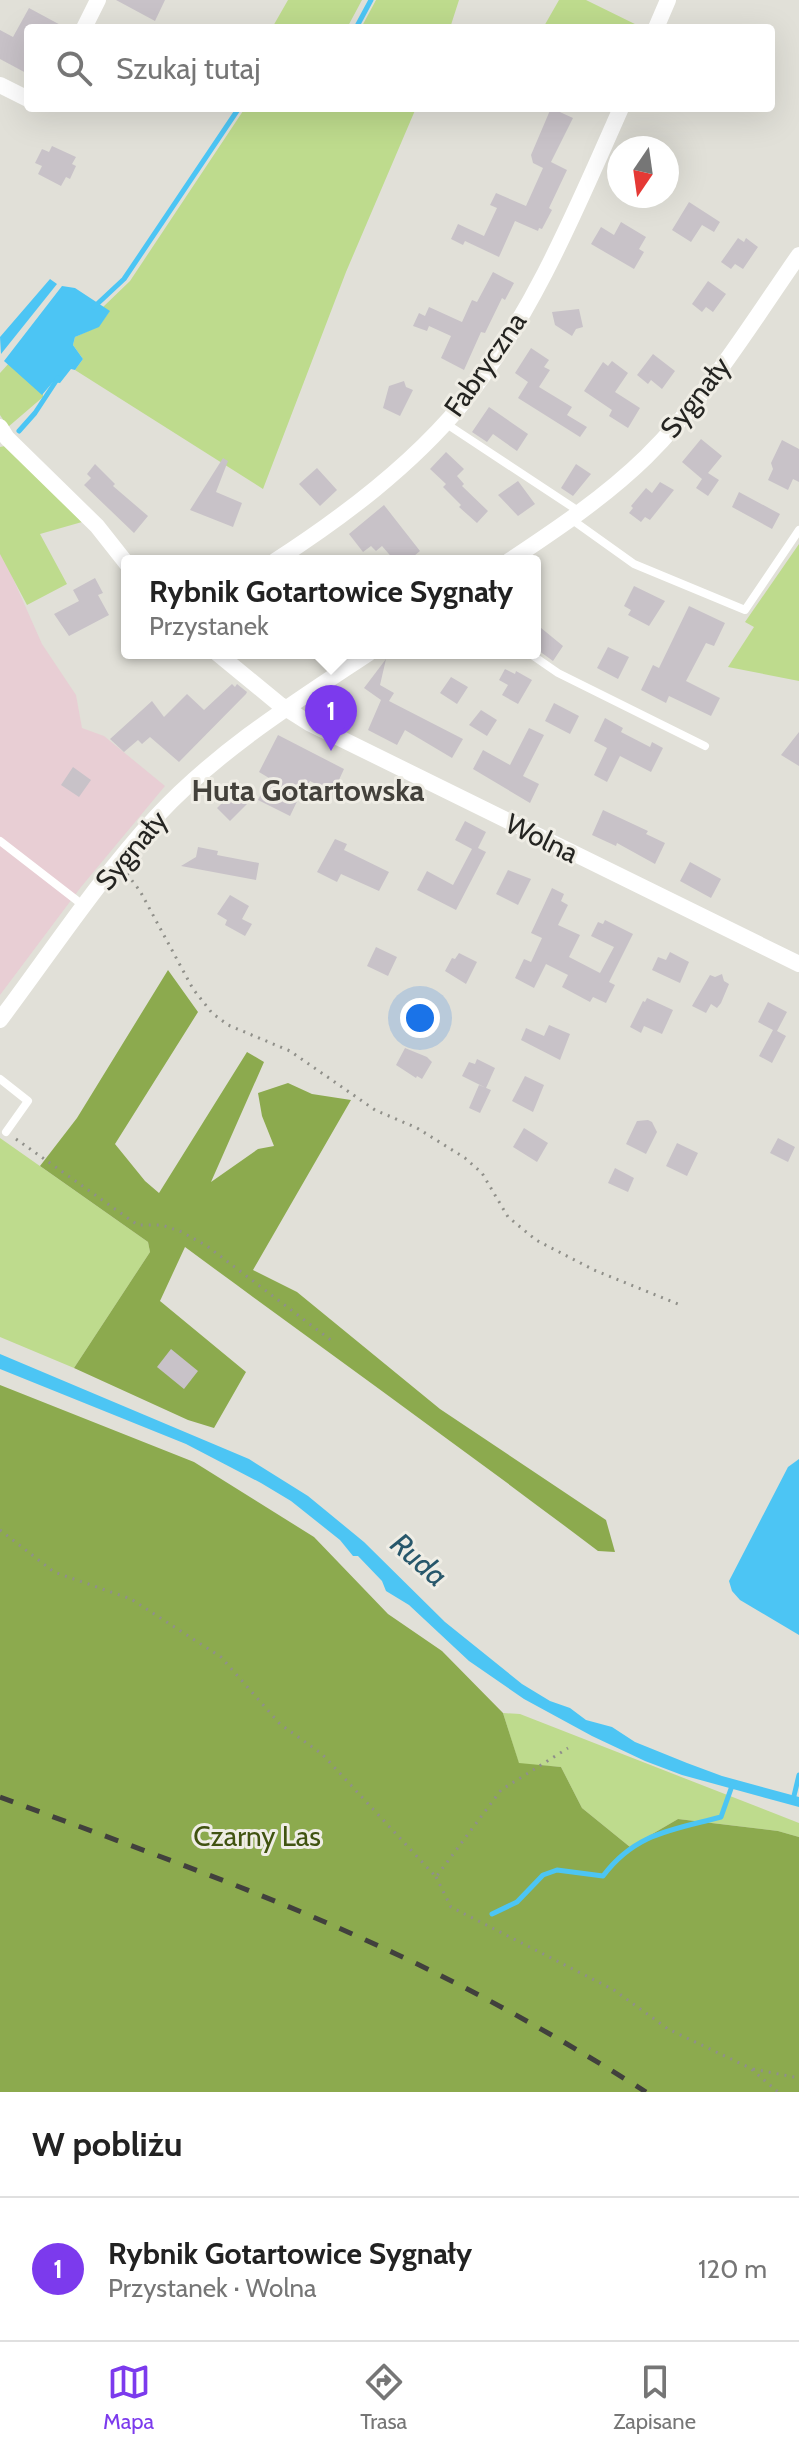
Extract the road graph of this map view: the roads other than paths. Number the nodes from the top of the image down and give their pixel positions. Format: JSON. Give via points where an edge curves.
{"nodes":[{"id":1,"x":98,"y":0,"type":"edge"},
{"id":2,"x":668,"y":0,"type":"edge"},
{"id":3,"x":86,"y":24,"type":"edge"},
{"id":4,"x":658,"y":24,"type":"edge"},
{"id":5,"x":0,"y":85,"type":"edge"},
{"id":6,"x":24,"y":97,"type":"edge"},
{"id":7,"x":619,"y":112,"type":"edge"},
{"id":8,"x":799,"y":255,"type":"edge"},
{"id":9,"x":445,"y":423,"type":"junction"},
{"id":10,"x":4,"y":433,"type":"edge"},
{"id":11,"x":576,"y":516,"type":"junction"},
{"id":12,"x":799,"y":530,"type":"edge"},
{"id":13,"x":284,"y":555,"type":"edge"},
{"id":14,"x":518,"y":555,"type":"edge"},
{"id":15,"x":121,"y":556,"type":"edge"},
{"id":16,"x":225,"y":659,"type":"edge"},
{"id":17,"x":360,"y":659,"type":"edge"},
{"id":18,"x":538,"y":659,"type":"edge"},
{"id":19,"x":286,"y":708,"type":"junction"},
{"id":20,"x":705,"y":746,"type":"dead end"},
{"id":21,"x":0,"y":841,"type":"edge"},
{"id":22,"x":85,"y":906,"type":"junction"},
{"id":23,"x":799,"y":964,"type":"edge"},
{"id":24,"x":0,"y":1020,"type":"edge"},
{"id":25,"x":0,"y":1079,"type":"edge"},
{"id":26,"x":6,"y":1132,"type":"edge"}],
"edges":[{"from":1,"to":3,"type":"street"},
{"from":2,"to":4,"type":"street"},
{"from":5,"to":6,"type":"street"},
{"from":7,"to":9,"type":"street","name":"Fabryczna","via":[[531,298],[499,352]]},
{"from":8,"to":11,"type":"street","name":"Sygnały","via":[[680,420],[633,469]]},
{"from":9,"to":11,"type":"lane"},
{"from":9,"to":13,"type":"street","name":"Fabryczna","via":[[392,474]]},
{"from":10,"to":15,"type":"street"},
{"from":11,"to":12,"type":"lane","via":[[634,564],[745,610]]},
{"from":11,"to":14,"type":"street","name":"Sygnały"},
{"from":16,"to":19,"type":"street"},
{"from":17,"to":19,"type":"street","name":"Sygnały"},
{"from":18,"to":20,"type":"lane"},
{"from":19,"to":22,"type":"street","name":"Sygnały","via":[[246,736],[158,815]]},
{"from":19,"to":23,"type":"street","name":"Wolna"},
{"from":21,"to":22,"type":"lane"},
{"from":22,"to":24,"type":"street","name":"Sygnały"},
{"from":25,"to":26,"type":"lane","via":[[28,1101]]}]}
